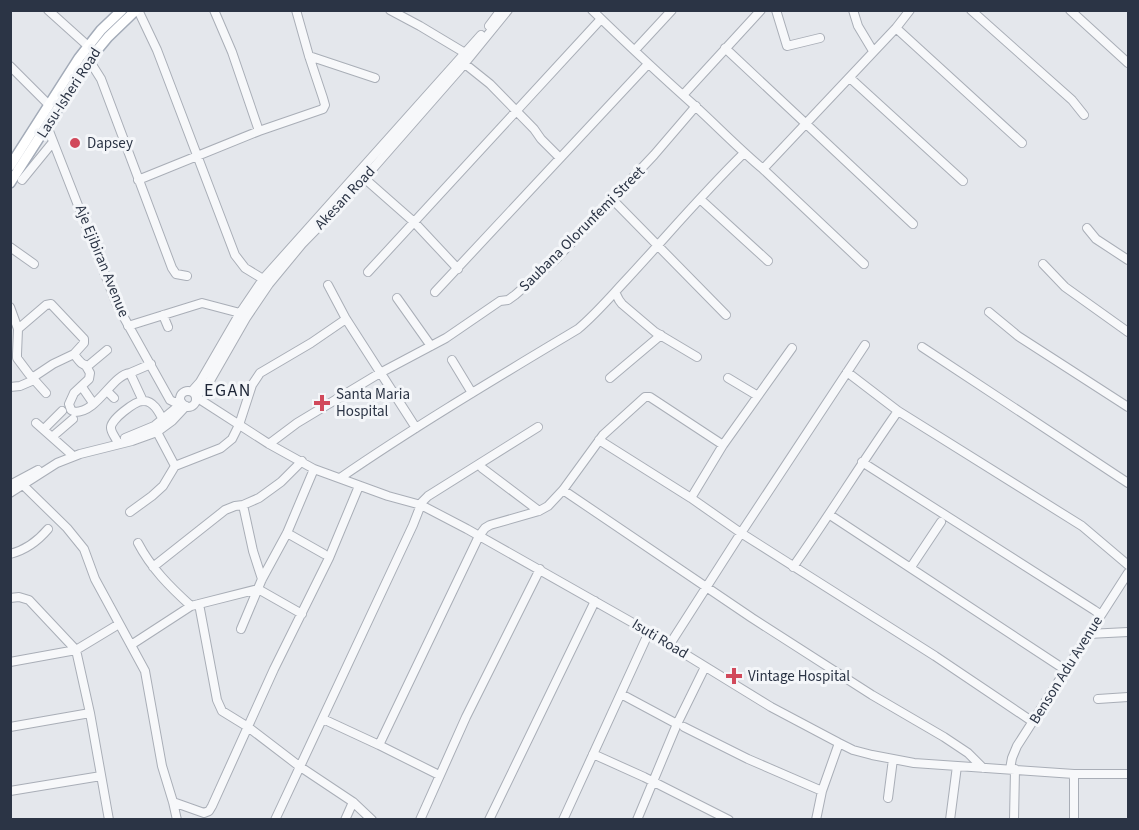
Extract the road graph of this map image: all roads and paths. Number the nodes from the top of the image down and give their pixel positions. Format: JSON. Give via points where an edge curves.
{"nodes":[{"id":1,"x":48,"y":10,"type":"edge"},
{"id":2,"x":122,"y":10,"type":"edge"},
{"id":3,"x":137,"y":10,"type":"edge"},
{"id":4,"x":214,"y":10,"type":"edge"},
{"id":5,"x":296,"y":10,"type":"edge"},
{"id":6,"x":390,"y":10,"type":"edge"},
{"id":7,"x":501,"y":10,"type":"edge"},
{"id":8,"x":508,"y":10,"type":"edge"},
{"id":9,"x":592,"y":10,"type":"edge"},
{"id":10,"x":672,"y":10,"type":"edge"},
{"id":11,"x":761,"y":10,"type":"edge"},
{"id":12,"x":776,"y":10,"type":"edge"},
{"id":13,"x":853,"y":10,"type":"edge"},
{"id":14,"x":910,"y":10,"type":"edge"},
{"id":15,"x":971,"y":10,"type":"edge"},
{"id":16,"x":1076,"y":12,"type":"edge"},
{"id":17,"x":601,"y":19,"type":"junction"},
{"id":18,"x":896,"y":28,"type":"junction"},
{"id":19,"x":820,"y":38,"type":"dead end"},
{"id":20,"x":88,"y":46,"type":"junction"},
{"id":21,"x":725,"y":48,"type":"junction"},
{"id":22,"x":635,"y":50,"type":"junction"},
{"id":23,"x":873,"y":51,"type":"junction"},
{"id":24,"x":465,"y":53,"type":"junction"},
{"id":25,"x":309,"y":56,"type":"junction"},
{"id":26,"x":89,"y":60,"type":"junction"},
{"id":27,"x":1128,"y":63,"type":"edge"},
{"id":28,"x":465,"y":64,"type":"junction"},
{"id":29,"x":648,"y":64,"type":"junction"},
{"id":30,"x":10,"y":66,"type":"edge"},
{"id":31,"x":375,"y":78,"type":"dead end"},
{"id":32,"x":850,"y":78,"type":"junction"},
{"id":33,"x":683,"y":95,"type":"junction"},
{"id":34,"x":49,"y":105,"type":"junction"},
{"id":35,"x":696,"y":106,"type":"junction"},
{"id":36,"x":516,"y":109,"type":"junction"},
{"id":37,"x":1084,"y":115,"type":"dead end"},
{"id":38,"x":806,"y":124,"type":"junction"},
{"id":39,"x":47,"y":126,"type":"junction"},
{"id":40,"x":259,"y":131,"type":"junction"},
{"id":41,"x":53,"y":142,"type":"junction"},
{"id":42,"x":1023,"y":143,"type":"dead end"},
{"id":43,"x":744,"y":153,"type":"junction"},
{"id":44,"x":197,"y":157,"type":"junction"},
{"id":45,"x":560,"y":158,"type":"junction"},
{"id":46,"x":12,"y":159,"type":"edge"},
{"id":47,"x":763,"y":169,"type":"junction"},
{"id":48,"x":364,"y":178,"type":"junction"},
{"id":49,"x":22,"y":180,"type":"dead end"},
{"id":50,"x":138,"y":180,"type":"junction"},
{"id":51,"x":963,"y":181,"type":"dead end"},
{"id":52,"x":10,"y":183,"type":"edge"},
{"id":53,"x":612,"y":199,"type":"junction"},
{"id":54,"x":700,"y":199,"type":"junction"},
{"id":55,"x":414,"y":222,"type":"junction"},
{"id":56,"x":913,"y":224,"type":"dead end"},
{"id":57,"x":1087,"y":228,"type":"dead end"},
{"id":58,"x":658,"y":246,"type":"junction"},
{"id":59,"x":10,"y":247,"type":"edge"},
{"id":60,"x":1128,"y":260,"type":"edge"},
{"id":61,"x":768,"y":261,"type":"dead end"},
{"id":62,"x":34,"y":264,"type":"dead end"},
{"id":63,"x":864,"y":264,"type":"dead end"},
{"id":64,"x":1043,"y":264,"type":"dead end"},
{"id":65,"x":458,"y":269,"type":"junction"},
{"id":66,"x":368,"y":272,"type":"dead end"},
{"id":67,"x":187,"y":276,"type":"dead end"},
{"id":68,"x":263,"y":279,"type":"junction"},
{"id":69,"x":328,"y":285,"type":"dead end"},
{"id":70,"x":435,"y":292,"type":"dead end"},
{"id":71,"x":615,"y":292,"type":"junction"},
{"id":72,"x":397,"y":298,"type":"dead end"},
{"id":73,"x":10,"y":307,"type":"edge"},
{"id":74,"x":989,"y":312,"type":"dead end"},
{"id":75,"x":240,"y":313,"type":"junction"},
{"id":76,"x":163,"y":315,"type":"junction"},
{"id":77,"x":726,"y":315,"type":"dead end"},
{"id":78,"x":346,"y":319,"type":"junction"},
{"id":79,"x":128,"y":326,"type":"junction"},
{"id":80,"x":168,"y":327,"type":"dead end"},
{"id":81,"x":18,"y":329,"type":"junction"},
{"id":82,"x":1128,"y":332,"type":"edge"},
{"id":83,"x":661,"y":335,"type":"junction"},
{"id":84,"x":865,"y":345,"type":"dead end"},
{"id":85,"x":431,"y":346,"type":"junction"},
{"id":86,"x":922,"y":346,"type":"dead end"},
{"id":87,"x":792,"y":348,"type":"dead end"},
{"id":88,"x":107,"y":350,"type":"dead end"},
{"id":89,"x":74,"y":354,"type":"junction"},
{"id":90,"x":697,"y":357,"type":"dead end"},
{"id":91,"x":452,"y":360,"type":"dead end"},
{"id":92,"x":151,"y":364,"type":"junction"},
{"id":93,"x":86,"y":366,"type":"junction"},
{"id":94,"x":847,"y":372,"type":"junction"},
{"id":95,"x":130,"y":373,"type":"junction"},
{"id":96,"x":380,"y":373,"type":"junction"},
{"id":97,"x":610,"y":378,"type":"dead end"},
{"id":98,"x":728,"y":378,"type":"dead end"},
{"id":99,"x":33,"y":379,"type":"junction"},
{"id":100,"x":203,"y":384,"type":"junction"},
{"id":101,"x":10,"y":387,"type":"edge"},
{"id":102,"x":82,"y":387,"type":"junction"},
{"id":103,"x":107,"y":391,"type":"junction"},
{"id":104,"x":46,"y":393,"type":"dead end"},
{"id":105,"x":471,"y":393,"type":"junction"},
{"id":106,"x":758,"y":396,"type":"junction"},
{"id":107,"x":195,"y":397,"type":"junction"},
{"id":108,"x":114,"y":398,"type":"dead end"},
{"id":109,"x":143,"y":401,"type":"junction"},
{"id":110,"x":93,"y":403,"type":"junction"},
{"id":111,"x":182,"y":403,"type":"junction"},
{"id":112,"x":1128,"y":407,"type":"edge"},
{"id":113,"x":62,"y":411,"type":"dead end"},
{"id":114,"x":898,"y":411,"type":"junction"},
{"id":115,"x":176,"y":413,"type":"junction"},
{"id":116,"x":74,"y":419,"type":"dead end"},
{"id":117,"x":163,"y":420,"type":"junction"},
{"id":118,"x":36,"y":423,"type":"dead end"},
{"id":119,"x":239,"y":425,"type":"junction"},
{"id":120,"x":538,"y":427,"type":"dead end"},
{"id":121,"x":416,"y":428,"type":"junction"},
{"id":122,"x":44,"y":429,"type":"junction"},
{"id":123,"x":157,"y":432,"type":"junction"},
{"id":124,"x":52,"y":437,"type":"junction"},
{"id":125,"x":117,"y":441,"type":"junction"},
{"id":126,"x":599,"y":441,"type":"junction"},
{"id":127,"x":268,"y":444,"type":"junction"},
{"id":128,"x":723,"y":445,"type":"junction"},
{"id":129,"x":71,"y":454,"type":"junction"},
{"id":130,"x":302,"y":461,"type":"junction"},
{"id":131,"x":862,"y":462,"type":"junction"},
{"id":132,"x":175,"y":466,"type":"junction"},
{"id":133,"x":482,"y":468,"type":"dead end"},
{"id":134,"x":314,"y":469,"type":"junction"},
{"id":135,"x":340,"y":478,"type":"junction"},
{"id":136,"x":1128,"y":483,"type":"edge"},
{"id":137,"x":10,"y":485,"type":"edge"},
{"id":138,"x":23,"y":485,"type":"junction"},
{"id":139,"x":359,"y":486,"type":"junction"},
{"id":140,"x":563,"y":490,"type":"junction"},
{"id":141,"x":10,"y":493,"type":"edge"},
{"id":142,"x":691,"y":498,"type":"junction"},
{"id":143,"x":243,"y":505,"type":"junction"},
{"id":144,"x":421,"y":505,"type":"junction"},
{"id":145,"x":539,"y":511,"type":"junction"},
{"id":146,"x":130,"y":512,"type":"dead end"},
{"id":147,"x":830,"y":515,"type":"junction"},
{"id":148,"x":941,"y":522,"type":"dead end"},
{"id":149,"x":48,"y":530,"type":"dead end"},
{"id":150,"x":287,"y":533,"type":"junction"},
{"id":151,"x":741,"y":533,"type":"junction"},
{"id":152,"x":479,"y":536,"type":"junction"},
{"id":153,"x":138,"y":543,"type":"dead end"},
{"id":154,"x":10,"y":554,"type":"edge"},
{"id":155,"x":324,"y":554,"type":"dead end"},
{"id":156,"x":1128,"y":565,"type":"edge"},
{"id":157,"x":153,"y":567,"type":"junction"},
{"id":158,"x":794,"y":567,"type":"junction"},
{"id":159,"x":911,"y":567,"type":"junction"},
{"id":160,"x":540,"y":569,"type":"junction"},
{"id":161,"x":1128,"y":573,"type":"edge"},
{"id":162,"x":262,"y":579,"type":"junction"},
{"id":163,"x":707,"y":587,"type":"junction"},
{"id":164,"x":258,"y":589,"type":"junction"},
{"id":165,"x":10,"y":598,"type":"edge"},
{"id":166,"x":595,"y":601,"type":"junction"},
{"id":167,"x":195,"y":605,"type":"junction"},
{"id":168,"x":302,"y":614,"type":"junction"},
{"id":169,"x":1101,"y":615,"type":"junction"},
{"id":170,"x":119,"y":624,"type":"junction"},
{"id":171,"x":241,"y":629,"type":"dead end"},
{"id":172,"x":650,"y":632,"type":"junction"},
{"id":173,"x":1128,"y":632,"type":"edge"},
{"id":174,"x":1088,"y":634,"type":"junction"},
{"id":175,"x":670,"y":644,"type":"junction"},
{"id":176,"x":131,"y":645,"type":"junction"},
{"id":177,"x":76,"y":650,"type":"junction"},
{"id":178,"x":10,"y":662,"type":"edge"},
{"id":179,"x":705,"y":667,"type":"junction"},
{"id":180,"x":1067,"y":670,"type":"junction"},
{"id":181,"x":621,"y":694,"type":"junction"},
{"id":182,"x":1128,"y":698,"type":"edge"},
{"id":183,"x":1098,"y":699,"type":"dead end"},
{"id":184,"x":90,"y":713,"type":"junction"},
{"id":185,"x":323,"y":719,"type":"junction"},
{"id":186,"x":1033,"y":722,"type":"junction"},
{"id":187,"x":680,"y":726,"type":"junction"},
{"id":188,"x":10,"y":727,"type":"edge"},
{"id":189,"x":248,"y":727,"type":"junction"},
{"id":190,"x":838,"y":744,"type":"junction"},
{"id":191,"x":380,"y":745,"type":"junction"},
{"id":192,"x":593,"y":754,"type":"junction"},
{"id":193,"x":893,"y":759,"type":"junction"},
{"id":194,"x":299,"y":766,"type":"junction"},
{"id":195,"x":957,"y":766,"type":"junction"},
{"id":196,"x":984,"y":768,"type":"junction"},
{"id":197,"x":1012,"y":770,"type":"junction"},
{"id":198,"x":1074,"y":774,"type":"junction"},
{"id":199,"x":1128,"y":774,"type":"edge"},
{"id":200,"x":439,"y":775,"type":"junction"},
{"id":201,"x":101,"y":776,"type":"junction"},
{"id":202,"x":653,"y":781,"type":"junction"},
{"id":203,"x":10,"y":791,"type":"edge"},
{"id":204,"x":822,"y":791,"type":"junction"},
{"id":205,"x":888,"y":798,"type":"dead end"},
{"id":206,"x":173,"y":801,"type":"junction"},
{"id":207,"x":354,"y":802,"type":"junction"},
{"id":208,"x":109,"y":819,"type":"edge"},
{"id":209,"x":177,"y":819,"type":"edge"},
{"id":210,"x":275,"y":819,"type":"edge"},
{"id":211,"x":345,"y":819,"type":"edge"},
{"id":212,"x":372,"y":819,"type":"edge"},
{"id":213,"x":420,"y":819,"type":"edge"},
{"id":214,"x":489,"y":819,"type":"edge"},
{"id":215,"x":563,"y":819,"type":"edge"},
{"id":216,"x":637,"y":819,"type":"edge"},
{"id":217,"x":729,"y":819,"type":"edge"},
{"id":218,"x":816,"y":819,"type":"edge"},
{"id":219,"x":950,"y":819,"type":"edge"},
{"id":220,"x":1014,"y":819,"type":"edge"},
{"id":221,"x":1074,"y":819,"type":"edge"}],
"edges":[{"from":1,"to":20,"type":"street"},
{"from":2,"to":20,"type":"main road","name":"Lasu-Isheri Road"},
{"from":3,"to":26,"type":"main road","name":"Lasu-Isheri Road"},
{"from":3,"to":44,"type":"street","via":[[157,50]]},
{"from":4,"to":40,"type":"street"},
{"from":5,"to":25,"type":"street"},
{"from":6,"to":24,"type":"street"},
{"from":7,"to":24,"type":"street","name":"Akesan Road"},
{"from":8,"to":28,"type":"street","name":"Akesan Road"},
{"from":9,"to":17,"type":"street"},
{"from":10,"to":22,"type":"street"},
{"from":11,"to":21,"type":"street"},
{"from":12,"to":19,"type":"street","via":[[787,46]]},
{"from":13,"to":23,"type":"street"},
{"from":14,"to":18,"type":"street"},
{"from":15,"to":37,"type":"street"},
{"from":16,"to":27,"type":"street"},
{"from":17,"to":22,"type":"street"},
{"from":17,"to":36,"type":"street"},
{"from":18,"to":23,"type":"street"},
{"from":18,"to":42,"type":"street"},
{"from":20,"to":34,"type":"main road","name":"Lasu-Isheri Road"},
{"from":21,"to":33,"type":"street"},
{"from":21,"to":38,"type":"street"},
{"from":22,"to":29,"type":"street"},
{"from":23,"to":32,"type":"street"},
{"from":24,"to":68,"type":"street","name":"Akesan Road"},
{"from":25,"to":31,"type":"street"},
{"from":25,"to":40,"type":"street","via":[[323,109]]},
{"from":26,"to":39,"type":"main road","name":"Lasu-Isheri Road"},
{"from":26,"to":50,"type":"street","via":[[101,79]]},
{"from":28,"to":36,"type":"street"},
{"from":28,"to":48,"type":"street","name":"Akesan Road"},
{"from":29,"to":33,"type":"street"},
{"from":29,"to":45,"type":"street"},
{"from":30,"to":34,"type":"street"},
{"from":32,"to":38,"type":"street"},
{"from":32,"to":51,"type":"street"},
{"from":33,"to":35,"type":"street"},
{"from":34,"to":46,"type":"main road","name":"Lasu-Isheri Road"},
{"from":35,"to":43,"type":"street"},
{"from":35,"to":53,"type":"street","name":"Saubana Olorunfemi Street"},
{"from":36,"to":45,"type":"street"},
{"from":36,"to":55,"type":"street"},
{"from":38,"to":47,"type":"street"},
{"from":38,"to":56,"type":"street"},
{"from":39,"to":41,"type":"street","name":"Aje Ejibiran Avenue"},
{"from":39,"to":52,"type":"main road","name":"Lasu-Isheri Road"},
{"from":40,"to":44,"type":"street"},
{"from":41,"to":49,"type":"street"},
{"from":41,"to":79,"type":"street","name":"Aje Ejibiran Avenue"},
{"from":43,"to":47,"type":"street"},
{"from":43,"to":54,"type":"street"},
{"from":44,"to":50,"type":"street"},
{"from":44,"to":68,"type":"street","via":[[235,255],[245,268]]},
{"from":45,"to":65,"type":"street"},
{"from":47,"to":63,"type":"street"},
{"from":48,"to":55,"type":"street"},
{"from":48,"to":100,"type":"street","name":"Akesan Road","via":[[269,284]]},
{"from":50,"to":67,"type":"street","via":[[172,268],[176,274]]},
{"from":53,"to":58,"type":"street"},
{"from":53,"to":85,"type":"street","name":"Saubana Olorunfemi Street","via":[[542,273],[515,295]]},
{"from":54,"to":58,"type":"street"},
{"from":54,"to":61,"type":"street"},
{"from":55,"to":65,"type":"street"},
{"from":55,"to":66,"type":"street"},
{"from":57,"to":60,"type":"street","via":[[1096,239]]},
{"from":58,"to":71,"type":"street"},
{"from":58,"to":77,"type":"street"},
{"from":59,"to":62,"type":"street"},
{"from":64,"to":82,"type":"street","via":[[1065,287]]},
{"from":65,"to":70,"type":"street"},
{"from":68,"to":75,"type":"street","name":"Akesan Road"},
{"from":69,"to":78,"type":"street"},
{"from":71,"to":83,"type":"street","via":[[622,304]]},
{"from":71,"to":105,"type":"street","via":[[578,329]]},
{"from":72,"to":85,"type":"street"},
{"from":73,"to":81,"type":"street"},
{"from":74,"to":112,"type":"street","via":[[1018,336]]},
{"from":75,"to":76,"type":"street","via":[[205,303]]},
{"from":75,"to":100,"type":"street","name":"Akesan Road"},
{"from":76,"to":79,"type":"street"},
{"from":76,"to":80,"type":"street"},
{"from":78,"to":96,"type":"street"},
{"from":78,"to":119,"type":"street","via":[[260,373]]},
{"from":79,"to":92,"type":"street","name":"Aje Ejibiran Avenue"},
{"from":81,"to":89,"type":"street","via":[[51,304],[84,339]]},
{"from":81,"to":99,"type":"street","via":[[17,358]]},
{"from":83,"to":90,"type":"street"},
{"from":83,"to":97,"type":"street"},
{"from":84,"to":94,"type":"street"},
{"from":85,"to":96,"type":"street","name":"Saubana Olorunfemi Street"},
{"from":86,"to":136,"type":"street"},
{"from":87,"to":106,"type":"street"},
{"from":88,"to":93,"type":"street"},
{"from":89,"to":93,"type":"street"},
{"from":89,"to":99,"type":"street"},
{"from":91,"to":105,"type":"street"},
{"from":92,"to":95,"type":"street"},
{"from":92,"to":111,"type":"street","name":"Aje Ejibiran Avenue","via":[[170,400]]},
{"from":93,"to":102,"type":"street","via":[[90,376]]},
{"from":94,"to":114,"type":"street"},
{"from":94,"to":151,"type":"street"},
{"from":95,"to":103,"type":"street","via":[[119,377]]},
{"from":95,"to":109,"type":"street"},
{"from":96,"to":121,"type":"street"},
{"from":96,"to":127,"type":"street","name":"Saubana Olorunfemi Street"},
{"from":98,"to":106,"type":"street"},
{"from":99,"to":101,"type":"street"},
{"from":99,"to":104,"type":"street"},
{"from":100,"to":107,"type":"street","name":"Akesan Road"},
{"from":102,"to":110,"type":"street"},
{"from":102,"to":110,"type":"street","via":[[70,400],[71,410],[81,412]]},
{"from":103,"to":108,"type":"street"},
{"from":103,"to":110,"type":"street"},
{"from":105,"to":121,"type":"street"},
{"from":106,"to":128,"type":"street"},
{"from":107,"to":111,"type":"street","via":[[191,406]]},
{"from":107,"to":111,"type":"street","via":[[189,391],[183,393]]},
{"from":107,"to":119,"type":"street","name":"Isuti Road"},
{"from":109,"to":117,"type":"street","via":[[158,409]]},
{"from":109,"to":125,"type":"street","via":[[126,409],[112,423]]},
{"from":111,"to":115,"type":"street"},
{"from":113,"to":122,"type":"street"},
{"from":114,"to":131,"type":"street"},
{"from":114,"to":156,"type":"street","via":[[1083,526]]},
{"from":115,"to":117,"type":"street"},
{"from":115,"to":123,"type":"street"},
{"from":116,"to":124,"type":"street"},
{"from":117,"to":125,"type":"street"},
{"from":118,"to":122,"type":"street"},
{"from":119,"to":127,"type":"street","name":"Isuti Road"},
{"from":119,"to":132,"type":"street","via":[[232,439],[221,448]]},
{"from":120,"to":144,"type":"street","via":[[428,496]]},
{"from":121,"to":135,"type":"street"},
{"from":122,"to":124,"type":"street"},
{"from":123,"to":132,"type":"street"},
{"from":123,"to":138,"type":"street","via":[[57,463]]},
{"from":124,"to":129,"type":"street"},
{"from":125,"to":129,"type":"street"},
{"from":126,"to":128,"type":"street","via":[[640,401],[650,397]]},
{"from":126,"to":140,"type":"street"},
{"from":126,"to":142,"type":"street"},
{"from":127,"to":130,"type":"street","name":"Isuti Road"},
{"from":128,"to":142,"type":"street"},
{"from":129,"to":137,"type":"street"},
{"from":130,"to":134,"type":"street","name":"Isuti Road"},
{"from":130,"to":143,"type":"street","via":[[270,491]]},
{"from":131,"to":147,"type":"street"},
{"from":131,"to":169,"type":"street"},
{"from":132,"to":146,"type":"street","via":[[163,486]]},
{"from":133,"to":145,"type":"street"},
{"from":134,"to":135,"type":"street","name":"Isuti Road"},
{"from":134,"to":150,"type":"street"},
{"from":135,"to":139,"type":"street","name":"Isuti Road"},
{"from":138,"to":141,"type":"street"},
{"from":138,"to":170,"type":"street","via":[[84,549]]},
{"from":139,"to":144,"type":"street","name":"Isuti Road"},
{"from":139,"to":168,"type":"street"},
{"from":140,"to":145,"type":"street"},
{"from":140,"to":163,"type":"street"},
{"from":142,"to":151,"type":"street"},
{"from":143,"to":157,"type":"street","via":[[225,510]]},
{"from":143,"to":162,"type":"street"},
{"from":144,"to":152,"type":"street","name":"Isuti Road"},
{"from":144,"to":185,"type":"street"},
{"from":145,"to":152,"type":"street","via":[[490,525]]},
{"from":147,"to":158,"type":"street"},
{"from":147,"to":159,"type":"street"},
{"from":148,"to":159,"type":"street"},
{"from":149,"to":154,"type":"street","via":[[27,548]]},
{"from":150,"to":155,"type":"street"},
{"from":150,"to":162,"type":"street"},
{"from":151,"to":158,"type":"street"},
{"from":151,"to":163,"type":"street"},
{"from":152,"to":160,"type":"street","name":"Isuti Road"},
{"from":152,"to":191,"type":"street"},
{"from":153,"to":157,"type":"street"},
{"from":157,"to":167,"type":"street","via":[[169,586]]},
{"from":158,"to":186,"type":"street"},
{"from":159,"to":180,"type":"street"},
{"from":160,"to":166,"type":"street","name":"Isuti Road"},
{"from":160,"to":200,"type":"street"},
{"from":161,"to":169,"type":"street","name":"Benson Adu Avenue"},
{"from":162,"to":164,"type":"street"},
{"from":163,"to":175,"type":"street"},
{"from":163,"to":196,"type":"street","via":[[872,695],[944,737]]},
{"from":164,"to":167,"type":"street"},
{"from":164,"to":168,"type":"street"},
{"from":164,"to":171,"type":"street"},
{"from":165,"to":177,"type":"street","via":[[30,600]]},
{"from":166,"to":172,"type":"street","name":"Isuti Road"},
{"from":166,"to":214,"type":"street"},
{"from":167,"to":176,"type":"street"},
{"from":167,"to":189,"type":"street","via":[[218,705]]},
{"from":168,"to":189,"type":"street"},
{"from":169,"to":174,"type":"street","name":"Benson Adu Avenue"},
{"from":170,"to":176,"type":"street"},
{"from":170,"to":177,"type":"street"},
{"from":172,"to":175,"type":"street","name":"Isuti Road"},
{"from":172,"to":181,"type":"street"},
{"from":173,"to":174,"type":"street"},
{"from":174,"to":180,"type":"street","name":"Benson Adu Avenue"},
{"from":175,"to":179,"type":"street","name":"Isuti Road"},
{"from":176,"to":206,"type":"street","via":[[146,677],[162,766]]},
{"from":177,"to":178,"type":"street"},
{"from":177,"to":184,"type":"street"},
{"from":179,"to":187,"type":"street"},
{"from":179,"to":190,"type":"street","name":"Isuti Road"},
{"from":180,"to":186,"type":"street","name":"Benson Adu Avenue"},
{"from":181,"to":187,"type":"street"},
{"from":181,"to":192,"type":"street"},
{"from":182,"to":183,"type":"street"},
{"from":184,"to":188,"type":"street"},
{"from":184,"to":201,"type":"street"},
{"from":185,"to":191,"type":"street"},
{"from":185,"to":194,"type":"street"},
{"from":186,"to":197,"type":"street","name":"Benson Adu Avenue","via":[[1012,758]]},
{"from":187,"to":202,"type":"street"},
{"from":187,"to":204,"type":"street"},
{"from":189,"to":194,"type":"street"},
{"from":189,"to":206,"type":"street","via":[[209,811],[204,813]]},
{"from":190,"to":193,"type":"street","name":"Isuti Road"},
{"from":190,"to":204,"type":"street"},
{"from":191,"to":200,"type":"street"},
{"from":192,"to":202,"type":"street"},
{"from":192,"to":215,"type":"street"},
{"from":193,"to":195,"type":"street","name":"Isuti Road"},
{"from":193,"to":205,"type":"street"},
{"from":194,"to":207,"type":"street"},
{"from":194,"to":210,"type":"street"},
{"from":195,"to":196,"type":"street","name":"Isuti Road"},
{"from":195,"to":219,"type":"street"},
{"from":196,"to":197,"type":"street","name":"Isuti Road"},
{"from":197,"to":198,"type":"street","name":"Isuti Road"},
{"from":197,"to":220,"type":"street"},
{"from":198,"to":199,"type":"street","name":"Isuti Road"},
{"from":198,"to":221,"type":"street"},
{"from":200,"to":213,"type":"street"},
{"from":201,"to":203,"type":"street"},
{"from":201,"to":208,"type":"street"},
{"from":202,"to":216,"type":"street"},
{"from":202,"to":217,"type":"street"},
{"from":204,"to":218,"type":"street"},
{"from":206,"to":209,"type":"street"},
{"from":207,"to":211,"type":"street"},
{"from":207,"to":212,"type":"street"}]}
